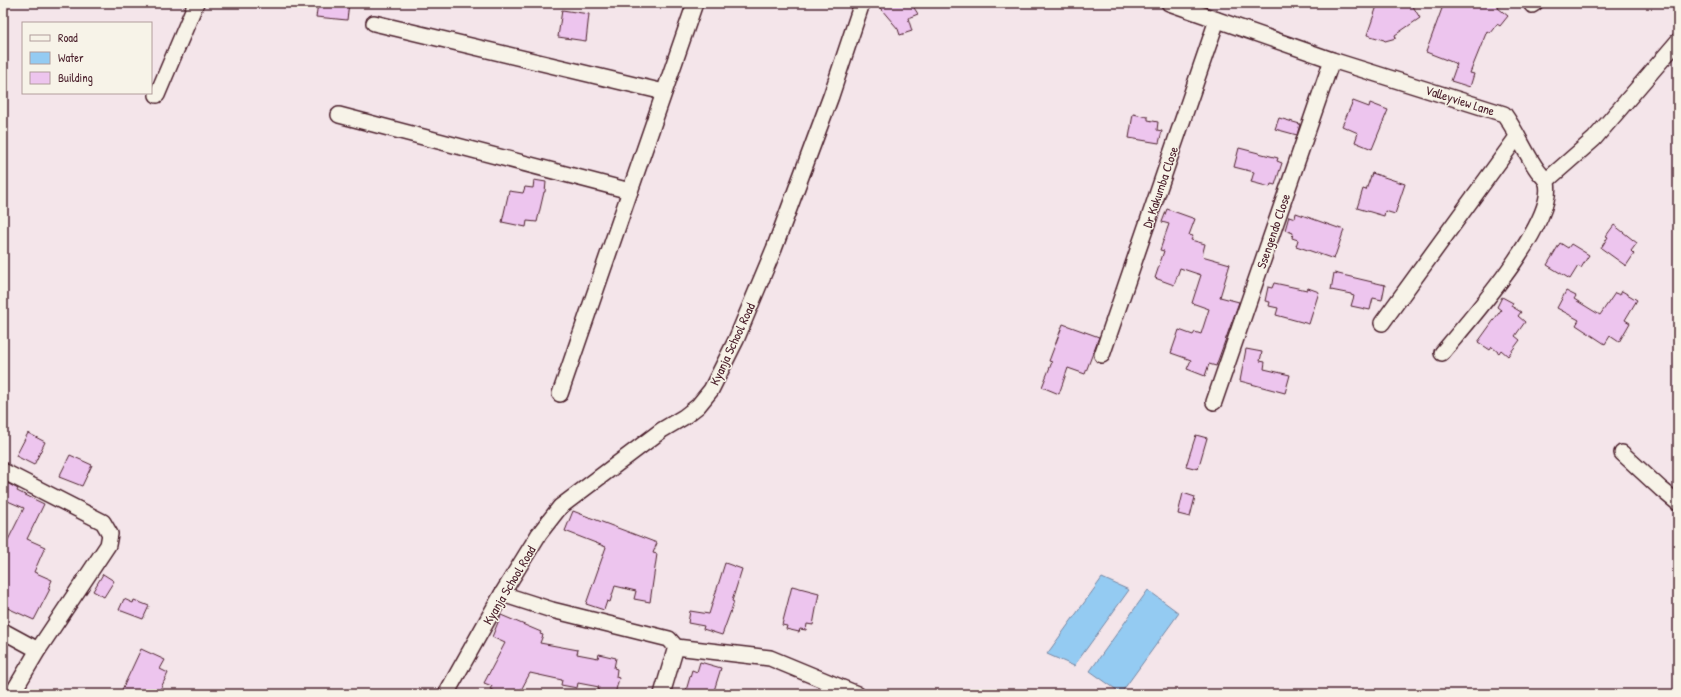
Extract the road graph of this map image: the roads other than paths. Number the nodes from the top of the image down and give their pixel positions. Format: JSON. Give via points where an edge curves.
{"nodes":[{"id":1,"x":196,"y":3,"type":"edge"},
{"id":2,"x":695,"y":3,"type":"edge"},
{"id":3,"x":862,"y":3,"type":"edge"},
{"id":4,"x":1169,"y":3,"type":"edge"},
{"id":5,"x":1190,"y":6,"type":"edge"},
{"id":6,"x":1217,"y":20,"type":"junction"},
{"id":7,"x":374,"y":23,"type":"dead end"},
{"id":8,"x":1678,"y":41,"type":"edge"},
{"id":9,"x":1332,"y":60,"type":"junction"},
{"id":10,"x":664,"y":92,"type":"junction"},
{"id":11,"x":157,"y":95,"type":"dead end"},
{"id":12,"x":339,"y":115,"type":"dead end"},
{"id":13,"x":1517,"y":137,"type":"junction"},
{"id":14,"x":1546,"y":181,"type":"junction"},
{"id":15,"x":630,"y":191,"type":"junction"},
{"id":16,"x":1382,"y":323,"type":"dead end"},
{"id":17,"x":1442,"y":354,"type":"dead end"},
{"id":18,"x":1102,"y":355,"type":"dead end"},
{"id":19,"x":560,"y":394,"type":"dead end"},
{"id":20,"x":1214,"y":402,"type":"dead end"},
{"id":21,"x":1622,"y":453,"type":"dead end"},
{"id":22,"x":3,"y":471,"type":"edge"},
{"id":23,"x":1678,"y":503,"type":"edge"},
{"id":24,"x":502,"y":594,"type":"junction"},
{"id":25,"x":3,"y":631,"type":"edge"},
{"id":26,"x":676,"y":647,"type":"junction"},
{"id":27,"x":38,"y":650,"type":"junction"},
{"id":28,"x":12,"y":694,"type":"edge"},
{"id":29,"x":446,"y":694,"type":"edge"},
{"id":30,"x":662,"y":694,"type":"edge"},
{"id":31,"x":857,"y":694,"type":"edge"}],
"edges":[{"from":1,"to":11,"type":"street"},
{"from":2,"to":10,"type":"street"},
{"from":3,"to":24,"type":"street","name":"Kyanja School Road","via":[[831,96],[774,249],[736,340],[711,390],[684,418],[662,430],[560,507],[539,534]]},
{"from":4,"to":5,"type":"street","name":"Valleyview Lane"},
{"from":5,"to":6,"type":"street","name":"Valleyview Lane"},
{"from":6,"to":9,"type":"street","name":"Valleyview Lane"},
{"from":6,"to":18,"type":"street","name":"Dr Kakumba Close"},
{"from":7,"to":10,"type":"street"},
{"from":8,"to":14,"type":"street","via":[[1594,139]]},
{"from":9,"to":13,"type":"street","name":"Valleyview Lane","via":[[1504,114]]},
{"from":9,"to":20,"type":"street","name":"Ssengendo Close"},
{"from":10,"to":15,"type":"street"},
{"from":12,"to":15,"type":"street"},
{"from":13,"to":14,"type":"street","name":"Valleyview Lane"},
{"from":13,"to":16,"type":"street"},
{"from":14,"to":17,"type":"street","via":[[1547,198],[1544,208],[1508,272]]},
{"from":15,"to":19,"type":"street"},
{"from":21,"to":23,"type":"street"},
{"from":22,"to":27,"type":"street","via":[[103,522],[110,534],[108,545]]},
{"from":24,"to":26,"type":"street","via":[[552,610],[669,640]]},
{"from":24,"to":29,"type":"street","name":"Kyanja School Road"},
{"from":25,"to":27,"type":"street"},
{"from":26,"to":30,"type":"street"},
{"from":26,"to":31,"type":"street","via":[[770,658]]},
{"from":27,"to":28,"type":"street"}]}
